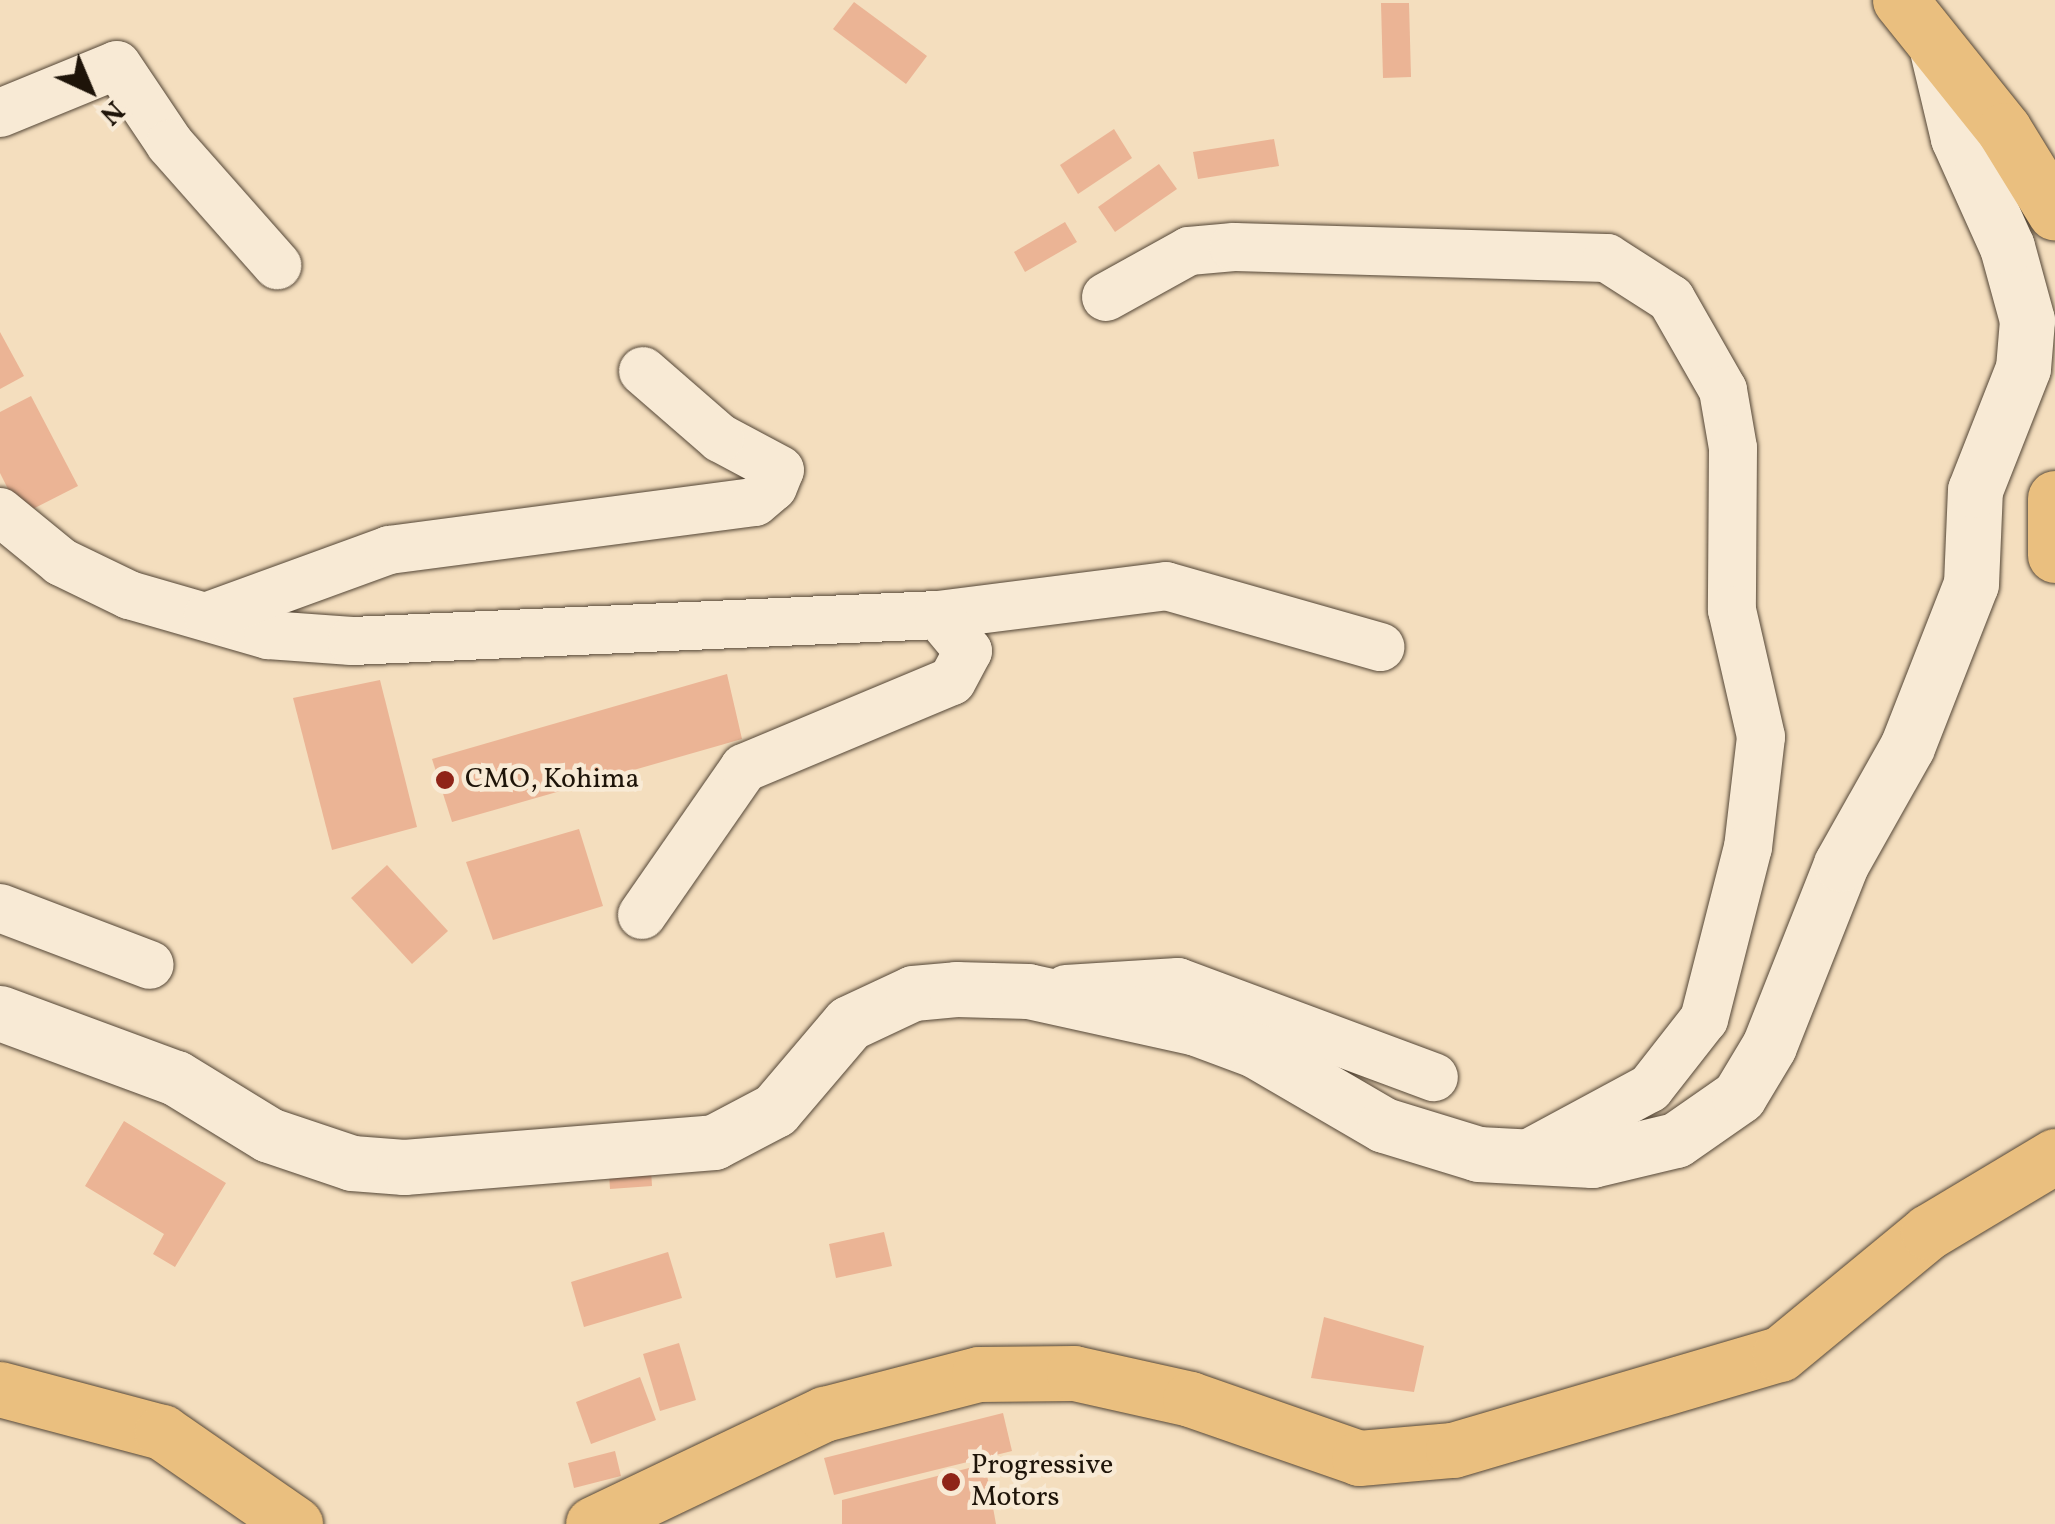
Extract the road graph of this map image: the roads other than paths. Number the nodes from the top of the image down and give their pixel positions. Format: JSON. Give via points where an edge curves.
{"nodes":[{"id":1,"x":1900,"y":0,"type":"edge"},
{"id":2,"x":1937,"y":50,"type":"junction"},
{"id":3,"x":0,"y":113,"type":"edge"},
{"id":4,"x":2055,"y":213,"type":"edge"},
{"id":5,"x":277,"y":265,"type":"dead end"},
{"id":6,"x":1106,"y":297,"type":"dead end"},
{"id":7,"x":643,"y":371,"type":"dead end"},
{"id":8,"x":2055,"y":498,"type":"edge"},
{"id":9,"x":0,"y":512,"type":"edge"},
{"id":10,"x":2055,"y":555,"type":"edge"},
{"id":11,"x":208,"y":616,"type":"junction"},
{"id":12,"x":938,"y":616,"type":"junction"},
{"id":13,"x":1380,"y":647,"type":"dead end"},
{"id":14,"x":0,"y":908,"type":"edge"},
{"id":15,"x":642,"y":915,"type":"dead end"},
{"id":16,"x":150,"y":965,"type":"dead end"},
{"id":17,"x":1028,"y":991,"type":"junction"},
{"id":18,"x":0,"y":1013,"type":"edge"},
{"id":19,"x":1434,"y":1077,"type":"dead end"},
{"id":20,"x":2055,"y":1156,"type":"edge"},
{"id":21,"x":1520,"y":1158,"type":"junction"},
{"id":22,"x":0,"y":1389,"type":"edge"},
{"id":23,"x":295,"y":1524,"type":"edge"},
{"id":24,"x":592,"y":1524,"type":"edge"}],
"edges":[{"from":1,"to":2,"type":"highway"},
{"from":2,"to":4,"type":"highway"},
{"from":2,"to":21,"type":"street","via":[[1958,138],[2007,248],[2026,320],[2023,368],[1975,490],[1971,584],[1942,668],[1841,864],[1776,1028],[1739,1096],[1676,1140],[1592,1160]]},
{"from":3,"to":5,"type":"street","via":[[117,65],[170,144]]},
{"from":6,"to":21,"type":"street","via":[[1190,251],[1234,247],[1607,258],[1671,298],[1723,390],[1733,448],[1732,610],[1762,737],[1748,846],[1704,1019],[1650,1088]]},
{"from":7,"to":11,"type":"street","via":[[720,438],[780,470],[773,487],[755,502],[389,550]]},
{"from":8,"to":10,"type":"highway"},
{"from":9,"to":11,"type":"street","via":[[61,562],[128,595]]},
{"from":11,"to":12,"type":"street","via":[[268,635],[352,642]]},
{"from":12,"to":13,"type":"street","via":[[1166,586]]},
{"from":12,"to":15,"type":"street","via":[[968,651],[952,682],[744,768]]},
{"from":14,"to":16,"type":"street"},
{"from":17,"to":18,"type":"street","via":[[913,993],[849,1023],[774,1110],[714,1142],[624,1144],[459,1168],[352,1163],[309,1150],[176,1078]]},
{"from":17,"to":19,"type":"street","via":[[1178,982]]},
{"from":17,"to":21,"type":"street","via":[[1196,1028],[1254,1050],[1384,1125]]},
{"from":20,"to":24,"type":"highway","via":[[1928,1232],[1780,1354],[1453,1450],[1359,1458],[1190,1399],[1093,1377],[979,1374],[824,1414]]},
{"from":22,"to":23,"type":"highway","via":[[162,1432]]}]}
